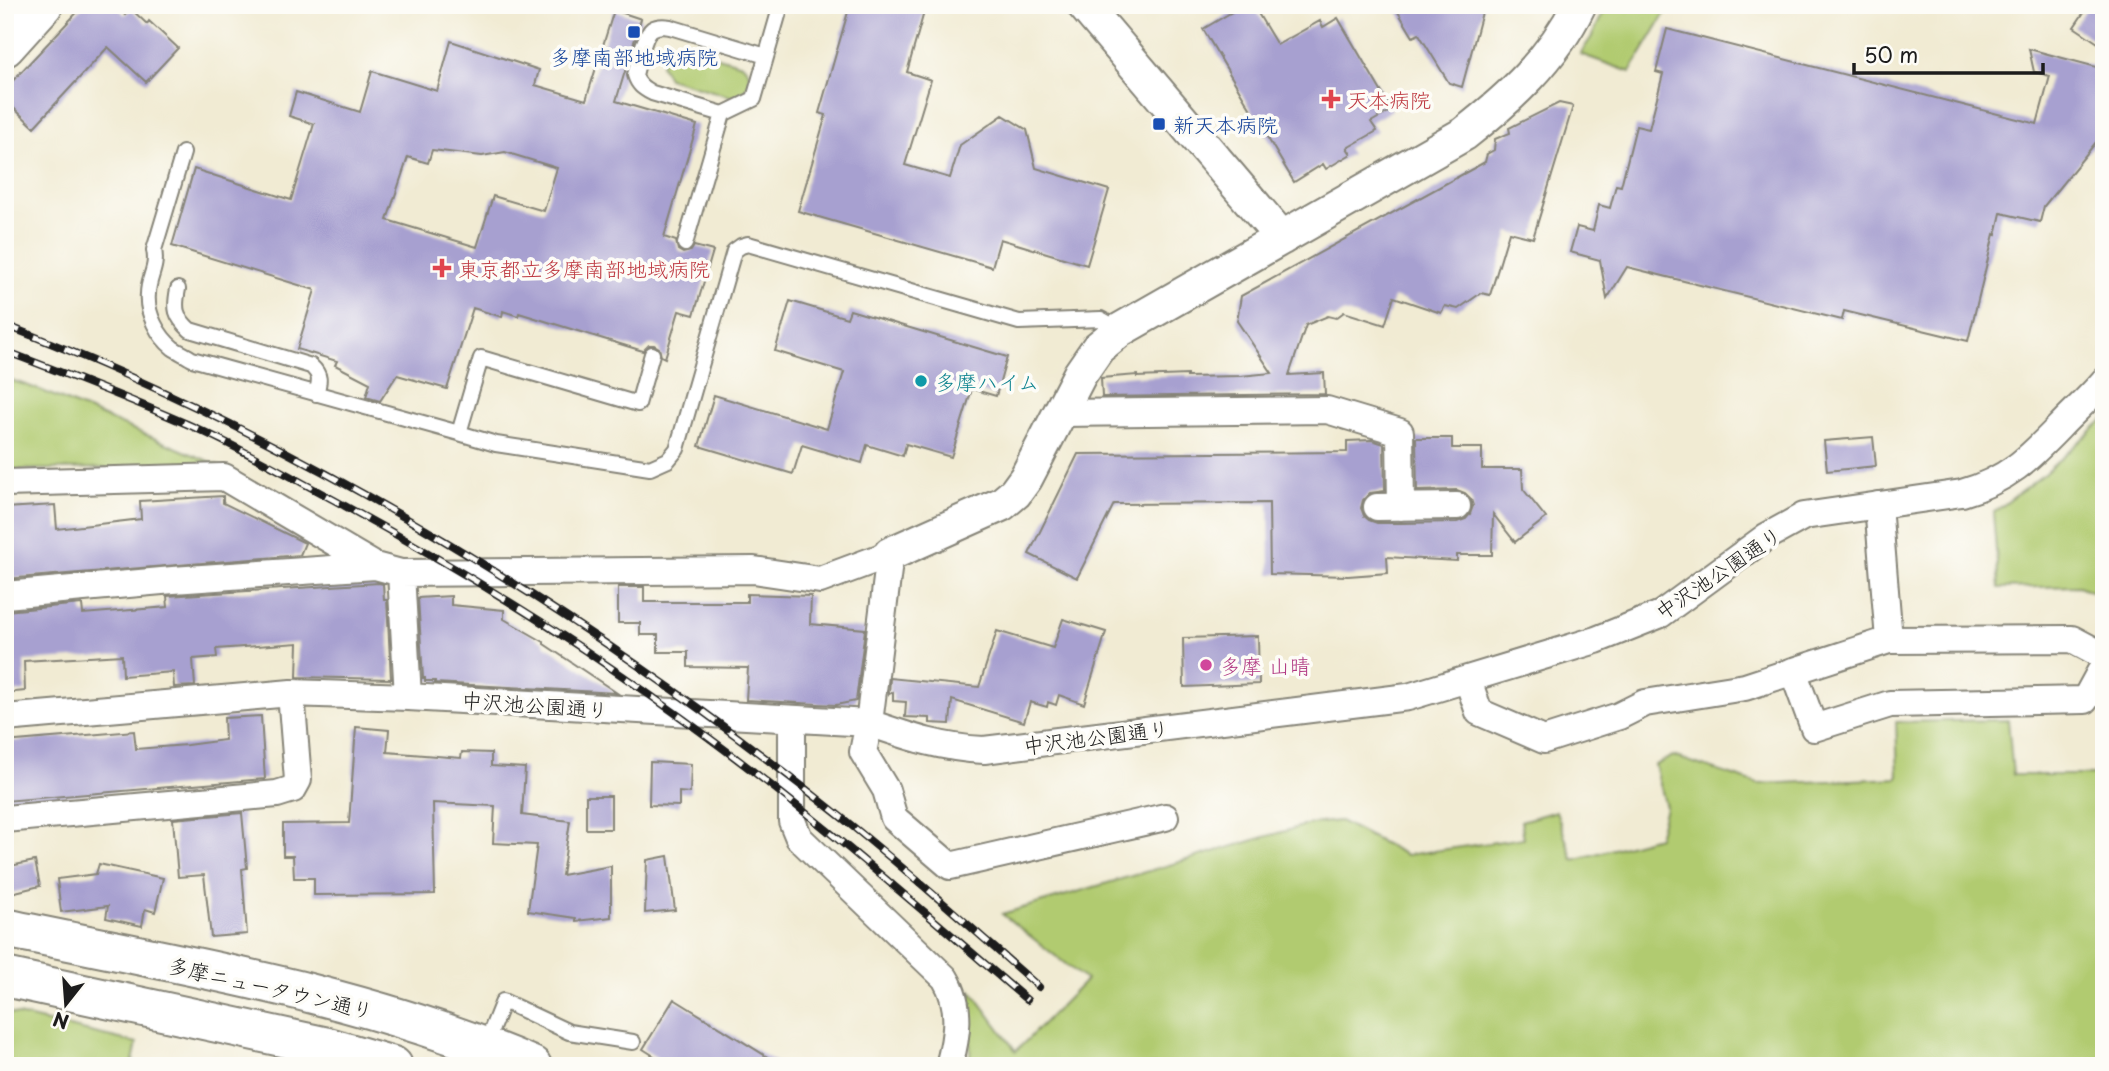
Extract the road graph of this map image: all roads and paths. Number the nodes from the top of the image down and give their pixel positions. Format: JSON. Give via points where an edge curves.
{"nodes":[{"id":1,"x":44,"y":5,"type":"edge"},
{"id":2,"x":780,"y":5,"type":"edge"},
{"id":3,"x":1084,"y":5,"type":"edge"},
{"id":4,"x":1579,"y":5,"type":"edge"},
{"id":5,"x":5,"y":47,"type":"edge"},
{"id":6,"x":766,"y":56,"type":"junction"},
{"id":7,"x":723,"y":114,"type":"junction"},
{"id":8,"x":183,"y":153,"type":"dead end"},
{"id":9,"x":1282,"y":238,"type":"junction"},
{"id":10,"x":685,"y":244,"type":"dead end"},
{"id":11,"x":178,"y":289,"type":"dead end"},
{"id":12,"x":1120,"y":330,"type":"junction"},
{"id":13,"x":652,"y":354,"type":"dead end"},
{"id":14,"x":2104,"y":381,"type":"edge"},
{"id":15,"x":316,"y":394,"type":"junction"},
{"id":16,"x":1061,"y":413,"type":"junction"},
{"id":17,"x":459,"y":433,"type":"junction"},
{"id":18,"x":5,"y":483,"type":"edge"},
{"id":19,"x":1878,"y":505,"type":"junction"},
{"id":20,"x":1457,"y":506,"type":"dead end"},
{"id":21,"x":890,"y":554,"type":"junction"},
{"id":22,"x":375,"y":566,"type":"junction"},
{"id":23,"x":401,"y":573,"type":"junction"},
{"id":24,"x":5,"y":595,"type":"edge"},
{"id":25,"x":1889,"y":640,"type":"junction"},
{"id":26,"x":2104,"y":656,"type":"edge"},
{"id":27,"x":2104,"y":665,"type":"edge"},
{"id":28,"x":1793,"y":671,"type":"junction"},
{"id":29,"x":1468,"y":680,"type":"junction"},
{"id":30,"x":290,"y":693,"type":"junction"},
{"id":31,"x":408,"y":697,"type":"junction"},
{"id":32,"x":5,"y":718,"type":"edge"},
{"id":33,"x":792,"y":720,"type":"junction"},
{"id":34,"x":869,"y":723,"type":"junction"},
{"id":35,"x":1165,"y":817,"type":"dead end"},
{"id":36,"x":5,"y":818,"type":"edge"},
{"id":37,"x":5,"y":928,"type":"edge"},
{"id":38,"x":5,"y":977,"type":"edge"},
{"id":39,"x":256,"y":981,"type":"junction"},
{"id":40,"x":248,"y":1029,"type":"junction"},
{"id":41,"x":633,"y":1042,"type":"dead end"},
{"id":42,"x":485,"y":1046,"type":"junction"},
{"id":43,"x":393,"y":1066,"type":"edge"},
{"id":44,"x":531,"y":1066,"type":"edge"},
{"id":45,"x":949,"y":1066,"type":"edge"}],
"edges":[{"from":1,"to":5,"type":"main road"},
{"from":2,"to":6,"type":"lane"},
{"from":3,"to":9,"type":"street"},
{"from":4,"to":9,"type":"street","via":[[1562,38],[1500,106],[1464,134]]},
{"from":6,"to":7,"type":"lane","via":[[754,99]]},
{"from":6,"to":7,"type":"lane","via":[[670,27],[661,26],[647,35],[635,75],[642,88]]},
{"from":7,"to":10,"type":"lane"},
{"from":8,"to":15,"type":"lane","via":[[154,250],[157,260],[148,293],[151,316],[160,333],[192,359]]},
{"from":9,"to":12,"type":"street"},
{"from":11,"to":15,"type":"lane","via":[[178,319],[190,330],[311,366],[320,380]]},
{"from":12,"to":16,"type":"street","via":[[1098,348]]},
{"from":12,"to":17,"type":"lane","via":[[1101,319],[1019,322],[748,244],[734,251],[677,449],[668,460],[650,468],[496,444]]},
{"from":13,"to":17,"type":"lane","via":[[638,404],[481,358]]},
{"from":14,"to":19,"type":"street","name":"中沢池公園通り","via":[[2010,473],[1962,493]]},
{"from":15,"to":17,"type":"lane"},
{"from":16,"to":20,"type":"street","via":[[1327,410],[1400,432],[1389,507]]},
{"from":16,"to":21,"type":"street","via":[[1015,494]]},
{"from":18,"to":22,"type":"street","via":[[225,477]]},
{"from":19,"to":25,"type":"street"},
{"from":19,"to":29,"type":"street","name":"中沢池公園通り","via":[[1804,516],[1766,537],[1661,614],[1596,640]]},
{"from":21,"to":23,"type":"street","via":[[820,580],[754,570]]},
{"from":21,"to":34,"type":"street"},
{"from":22,"to":23,"type":"street"},
{"from":22,"to":24,"type":"street"},
{"from":23,"to":31,"type":"street"},
{"from":25,"to":26,"type":"street","via":[[2072,639]]},
{"from":25,"to":28,"type":"street"},
{"from":27,"to":28,"type":"street","via":[[2085,700],[1889,704],[1814,728]]},
{"from":28,"to":29,"type":"street","via":[[1745,687],[1645,703],[1544,740],[1479,712]]},
{"from":29,"to":34,"type":"street","name":"中沢池公園通り","via":[[1408,697],[984,750],[933,744]]},
{"from":30,"to":31,"type":"street","name":"中沢池公園通り"},
{"from":30,"to":32,"type":"street","name":"中沢池公園通り"},
{"from":30,"to":36,"type":"street","via":[[298,780],[293,789]]},
{"from":31,"to":33,"type":"street","name":"中沢池公園通り"},
{"from":33,"to":34,"type":"street","name":"中沢池公園通り"},
{"from":33,"to":45,"type":"street","via":[[792,821],[799,838],[945,978],[957,1022]]},
{"from":34,"to":35,"type":"street","via":[[863,752],[886,790],[894,818],[950,866]]},
{"from":37,"to":39,"type":"main road","name":"多摩ニュータウン通り"},
{"from":38,"to":40,"type":"main road"},
{"from":39,"to":40,"type":"main road","via":[[265,989],[269,1010],[264,1021]]},
{"from":39,"to":42,"type":"main road","name":"多摩ニュータウン通り","via":[[344,1002]]},
{"from":40,"to":43,"type":"main road"},
{"from":41,"to":42,"type":"lane","via":[[569,1032],[503,1001]]},
{"from":42,"to":44,"type":"main road","name":"多摩ニュータウン通り"}]}
